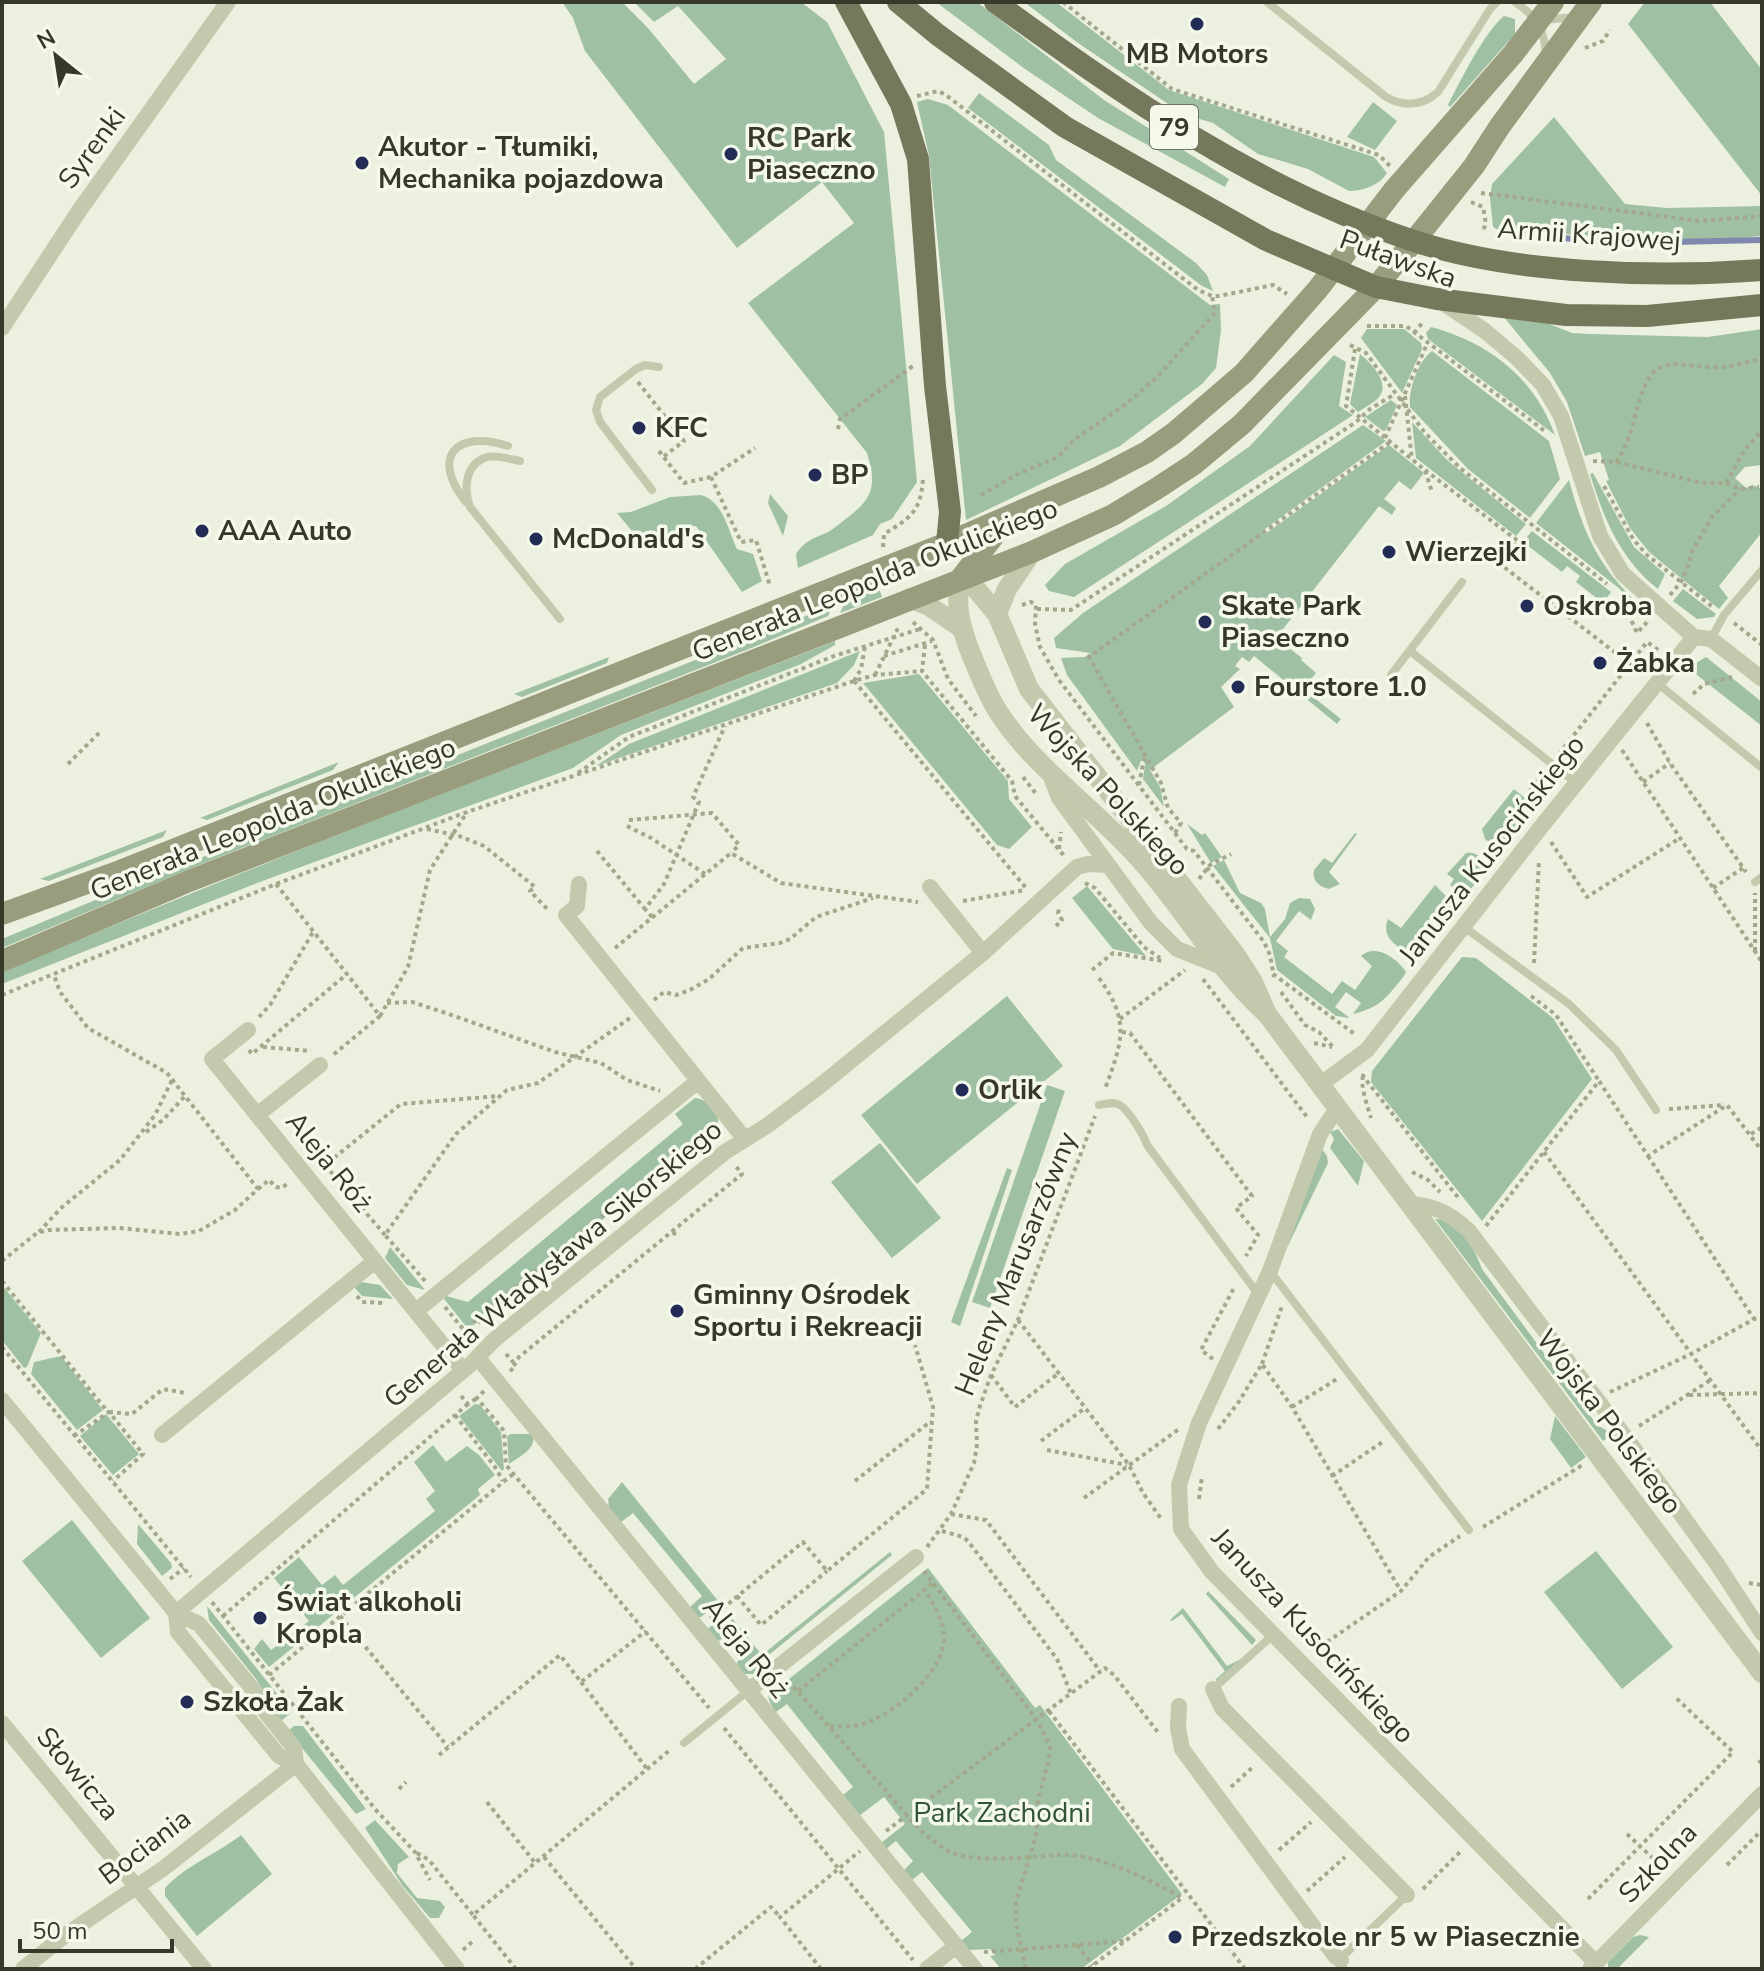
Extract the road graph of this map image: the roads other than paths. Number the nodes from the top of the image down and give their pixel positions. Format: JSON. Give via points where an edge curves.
{"nodes":[{"id":1,"x":228,"y":2,"type":"edge"},
{"id":2,"x":846,"y":2,"type":"edge"},
{"id":3,"x":898,"y":2,"type":"edge"},
{"id":4,"x":995,"y":2,"type":"edge"},
{"id":5,"x":1267,"y":2,"type":"edge"},
{"id":6,"x":1497,"y":2,"type":"edge"},
{"id":7,"x":1515,"y":2,"type":"edge"},
{"id":8,"x":1553,"y":2,"type":"edge"},
{"id":9,"x":1588,"y":7,"type":"edge"},
{"id":10,"x":1539,"y":20,"type":"junction"},
{"id":11,"x":1545,"y":68,"type":"junction"},
{"id":12,"x":1368,"y":224,"type":"junction"},
{"id":13,"x":1414,"y":241,"type":"junction"},
{"id":14,"x":1334,"y":268,"type":"junction"},
{"id":15,"x":1762,"y":270,"type":"edge"},
{"id":16,"x":1376,"y":287,"type":"junction"},
{"id":17,"x":1437,"y":299,"type":"junction"},
{"id":18,"x":1762,"y":305,"type":"edge"},
{"id":19,"x":2,"y":328,"type":"edge"},
{"id":20,"x":659,"y":367,"type":"road end"},
{"id":21,"x":508,"y":446,"type":"dead end"},
{"id":22,"x":520,"y":461,"type":"dead end"},
{"id":23,"x":652,"y":490,"type":"dead end"},
{"id":24,"x":470,"y":507,"type":"junction"},
{"id":25,"x":1008,"y":518,"type":"junction"},
{"id":26,"x":947,"y":543,"type":"junction"},
{"id":27,"x":1032,"y":552,"type":"junction"},
{"id":28,"x":1762,"y":570,"type":"edge"},
{"id":29,"x":961,"y":578,"type":"junction"},
{"id":30,"x":1462,"y":582,"type":"dead end"},
{"id":31,"x":909,"y":607,"type":"junction"},
{"id":32,"x":997,"y":614,"type":"junction"},
{"id":33,"x":560,"y":619,"type":"dead end"},
{"id":34,"x":960,"y":627,"type":"junction"},
{"id":35,"x":1702,"y":638,"type":"junction"},
{"id":36,"x":1410,"y":651,"type":"junction"},
{"id":37,"x":1391,"y":675,"type":"dead end"},
{"id":38,"x":1762,"y":679,"type":"edge"},
{"id":39,"x":1657,"y":683,"type":"junction"},
{"id":40,"x":1762,"y":768,"type":"edge"},
{"id":41,"x":1048,"y":770,"type":"junction"},
{"id":42,"x":1576,"y":783,"type":"junction"},
{"id":43,"x":1077,"y":823,"type":"junction"},
{"id":44,"x":1071,"y":863,"type":"junction"},
{"id":45,"x":1108,"y":865,"type":"junction"},
{"id":46,"x":579,"y":884,"type":"dead end"},
{"id":47,"x":930,"y":887,"type":"dead end"},
{"id":48,"x":2,"y":914,"type":"edge"},
{"id":49,"x":1464,"y":927,"type":"junction"},
{"id":50,"x":983,"y":953,"type":"junction"},
{"id":51,"x":2,"y":961,"type":"edge"},
{"id":52,"x":1225,"y":968,"type":"junction"},
{"id":53,"x":1267,"y":1014,"type":"junction"},
{"id":54,"x":243,"y":1034,"type":"road end"},
{"id":55,"x":320,"y":1056,"type":"road end"},
{"id":56,"x":698,"y":1081,"type":"junction"},
{"id":57,"x":1321,"y":1084,"type":"junction"},
{"id":58,"x":1099,"y":1105,"type":"road end"},
{"id":59,"x":1338,"y":1107,"type":"junction"},
{"id":60,"x":1656,"y":1110,"type":"road end"},
{"id":61,"x":257,"y":1115,"type":"junction"},
{"id":62,"x":744,"y":1138,"type":"junction"},
{"id":63,"x":1411,"y":1204,"type":"junction"},
{"id":64,"x":375,"y":1261,"type":"junction"},
{"id":65,"x":1270,"y":1271,"type":"junction"},
{"id":66,"x":1259,"y":1294,"type":"junction"},
{"id":67,"x":416,"y":1311,"type":"junction"},
{"id":68,"x":478,"y":1358,"type":"junction"},
{"id":69,"x":463,"y":1370,"type":"junction"},
{"id":70,"x":2,"y":1400,"type":"edge"},
{"id":71,"x":162,"y":1435,"type":"dead end"},
{"id":72,"x":1469,"y":1530,"type":"road end"},
{"id":73,"x":915,"y":1558,"type":"road end"},
{"id":74,"x":176,"y":1613,"type":"junction"},
{"id":75,"x":1762,"y":1633,"type":"edge"},
{"id":76,"x":1273,"y":1635,"type":"junction"},
{"id":77,"x":1762,"y":1673,"type":"edge"},
{"id":78,"x":1213,"y":1689,"type":"joint"},
{"id":79,"x":748,"y":1691,"type":"junction"},
{"id":80,"x":1179,"y":1706,"type":"dead end"},
{"id":81,"x":2,"y":1723,"type":"edge"},
{"id":82,"x":684,"y":1743,"type":"road end"},
{"id":83,"x":296,"y":1764,"type":"junction"},
{"id":84,"x":1762,"y":1794,"type":"edge"},
{"id":85,"x":137,"y":1888,"type":"junction"},
{"id":86,"x":1407,"y":1895,"type":"joint"},
{"id":87,"x":956,"y":1946,"type":"junction"},
{"id":88,"x":972,"y":1965,"type":"edge"},
{"id":89,"x":1343,"y":1965,"type":"edge"},
{"id":90,"x":1593,"y":1966,"type":"edge"},
{"id":91,"x":23,"y":1969,"type":"edge"},
{"id":92,"x":204,"y":1969,"type":"edge"},
{"id":93,"x":457,"y":1969,"type":"edge"},
{"id":94,"x":924,"y":1969,"type":"edge"}],
"edges":[{"from":1,"to":19,"type":"street","name":"Syrenki"},
{"from":2,"to":26,"type":"main road","via":[[901,104],[918,159],[950,512]]},
{"from":3,"to":14,"type":"main road","name":"Puławska","number":"79","via":[[1065,127],[1266,240]]},
{"from":4,"to":12,"type":"main road","name":"Puławska","number":"79","via":[[1179,130],[1294,193]]},
{"from":5,"to":6,"type":"lane","via":[[1386,97],[1409,104],[1438,92]]},
{"from":7,"to":10,"type":"lane"},
{"from":8,"to":10,"type":"main road","name":"Generała Leopolda Okulickiego"},
{"from":9,"to":10,"type":"lane","via":[[1562,20]]},
{"from":9,"to":11,"type":"main road","name":"Generała Leopolda Okulickiego"},
{"from":10,"to":11,"type":"lane"},
{"from":10,"to":12,"type":"main road","name":"Generała Leopolda Okulickiego"},
{"from":11,"to":13,"type":"main road","name":"Generała Leopolda Okulickiego"},
{"from":12,"to":13,"type":"main road","name":"Puławska","number":"79"},
{"from":12,"to":14,"type":"main road","name":"Generała Leopolda Okulickiego"},
{"from":13,"to":15,"type":"main road","name":"Armii Krajowej","number":"79","via":[[1490,259],[1569,268],[1658,274]]},
{"from":13,"to":16,"type":"main road","name":"Generała Leopolda Okulickiego"},
{"from":14,"to":16,"type":"main road","name":"Puławska","number":"79"},
{"from":14,"to":25,"type":"main road","name":"Generała Leopolda Okulickiego","via":[[1244,373],[1174,433],[1099,477]]},
{"from":16,"to":17,"type":"main road","name":"Puławska","number":"79"},
{"from":16,"to":27,"type":"main road","name":"Generała Leopolda Okulickiego","via":[[1242,424],[1194,464],[1113,515]]},
{"from":17,"to":18,"type":"main road","number":"79","via":[[1566,315],[1647,316]]},
{"from":17,"to":35,"type":"street","name":"Puławska","via":[[1485,331],[1543,385],[1561,416],[1612,557],[1623,574]]},
{"from":20,"to":23,"type":"lane","via":[[636,369],[600,397],[596,410]]},
{"from":21,"to":24,"type":"lane","via":[[469,442],[449,458],[452,485]]},
{"from":22,"to":24,"type":"lane","via":[[490,456],[475,465],[465,484]]},
{"from":24,"to":33,"type":"lane"},
{"from":25,"to":26,"type":"main road","name":"Generała Leopolda Okulickiego"},
{"from":25,"to":29,"type":"main road"},
{"from":26,"to":29,"type":"main road"},
{"from":26,"to":48,"type":"main road","name":"Generała Leopolda Okulickiego"},
{"from":27,"to":29,"type":"main road","name":"Generała Leopolda Okulickiego"},
{"from":27,"to":32,"type":"street"},
{"from":28,"to":35,"type":"lane"},
{"from":29,"to":31,"type":"main road","name":"Generała Leopolda Okulickiego"},
{"from":29,"to":32,"type":"street","name":"Wojska Polskiego"},
{"from":29,"to":34,"type":"street","name":"Wojska Polskiego"},
{"from":30,"to":36,"type":"lane"},
{"from":31,"to":34,"type":"street","via":[[929,606]]},
{"from":31,"to":51,"type":"main road","name":"Generała Leopolda Okulickiego","via":[[189,881]]},
{"from":32,"to":53,"type":"street","name":"Wojska Polskiego","via":[[1029,689],[1235,954]]},
{"from":34,"to":41,"type":"street","name":"Wojska Polskiego","via":[[997,710]]},
{"from":35,"to":38,"type":"street","name":"Puławska"},
{"from":35,"to":39,"type":"street","name":"Janusza Kusocińskiego"},
{"from":36,"to":37,"type":"lane"},
{"from":36,"to":42,"type":"lane"},
{"from":39,"to":40,"type":"lane"},
{"from":39,"to":42,"type":"street","name":"Janusza Kusocińskiego"},
{"from":41,"to":43,"type":"street"},
{"from":41,"to":52,"type":"street","name":"Wojska Polskiego","via":[[1126,843]]},
{"from":42,"to":49,"type":"street","name":"Janusza Kusocińskiego"},
{"from":43,"to":44,"type":"street"},
{"from":43,"to":45,"type":"street"},
{"from":44,"to":45,"type":"street"},
{"from":44,"to":50,"type":"street","name":"Generała Władysława Sikorskiego"},
{"from":45,"to":52,"type":"street","via":[[1168,941]]},
{"from":46,"to":56,"type":"street","via":[[577,906],[566,915]]},
{"from":47,"to":50,"type":"street"},
{"from":49,"to":57,"type":"street","name":"Janusza Kusocińskiego","via":[[1367,1050]]},
{"from":49,"to":60,"type":"lane","via":[[1569,1004],[1616,1050]]},
{"from":50,"to":62,"type":"street","name":"Generała Władysława Sikorskiego","via":[[821,1085]]},
{"from":52,"to":53,"type":"street","name":"Wojska Polskiego"},
{"from":53,"to":57,"type":"street","name":"Wojska Polskiego"},
{"from":54,"to":61,"type":"street","name":"Aleja Róż","via":[[212,1059]]},
{"from":55,"to":61,"type":"street"},
{"from":56,"to":62,"type":"street"},
{"from":56,"to":67,"type":"street"},
{"from":57,"to":59,"type":"street","name":"Wojska Polskiego"},
{"from":58,"to":66,"type":"lane","via":[[1120,1105]]},
{"from":59,"to":63,"type":"street","name":"Wojska Polskiego"},
{"from":59,"to":65,"type":"street","name":"Janusza Kusocińskiego","via":[[1320,1134]]},
{"from":61,"to":64,"type":"street","name":"Aleja Róż"},
{"from":62,"to":68,"type":"street","name":"Generała Władysława Sikorskiego"},
{"from":63,"to":75,"type":"street","name":"Wojska Polskiego","via":[[1459,1211]]},
{"from":63,"to":77,"type":"street","name":"Wojska Polskiego"},
{"from":64,"to":67,"type":"street","name":"Aleja Róż"},
{"from":64,"to":71,"type":"street"},
{"from":65,"to":66,"type":"street","name":"Janusza Kusocińskiego"},
{"from":65,"to":72,"type":"lane"},
{"from":66,"to":76,"type":"street","name":"Janusza Kusocińskiego","via":[[1204,1413],[1179,1485],[1181,1529],[1204,1564]]},
{"from":67,"to":69,"type":"street","name":"Aleja Róż"},
{"from":68,"to":69,"type":"street","name":"Generała Władysława Sikorskiego"},
{"from":68,"to":79,"type":"street","name":"Aleja Róż"},
{"from":69,"to":74,"type":"street","name":"Generała Władysława Sikorskiego"},
{"from":70,"to":74,"type":"street"},
{"from":73,"to":79,"type":"street"},
{"from":74,"to":83,"type":"street","via":[[199,1624],[247,1681],[294,1748]]},
{"from":76,"to":78,"type":"lane"},
{"from":76,"to":90,"type":"street","name":"Janusza Kusocińskiego"},
{"from":78,"to":86,"type":"street","via":[[1222,1708]]},
{"from":79,"to":82,"type":"lane"},
{"from":79,"to":87,"type":"street","name":"Aleja Róż"},
{"from":80,"to":89,"type":"street","via":[[1182,1749]]},
{"from":81,"to":85,"type":"street","name":"Słowicza"},
{"from":83,"to":85,"type":"street","name":"Bociania"},
{"from":83,"to":93,"type":"street"},
{"from":84,"to":90,"type":"street","name":"Szkolna"},
{"from":85,"to":91,"type":"street","name":"Bociania"},
{"from":85,"to":92,"type":"street","name":"Słowicza"},
{"from":86,"to":89,"type":"lane"},
{"from":87,"to":88,"type":"street","name":"Aleja Róż"},
{"from":87,"to":94,"type":"street"}]}
